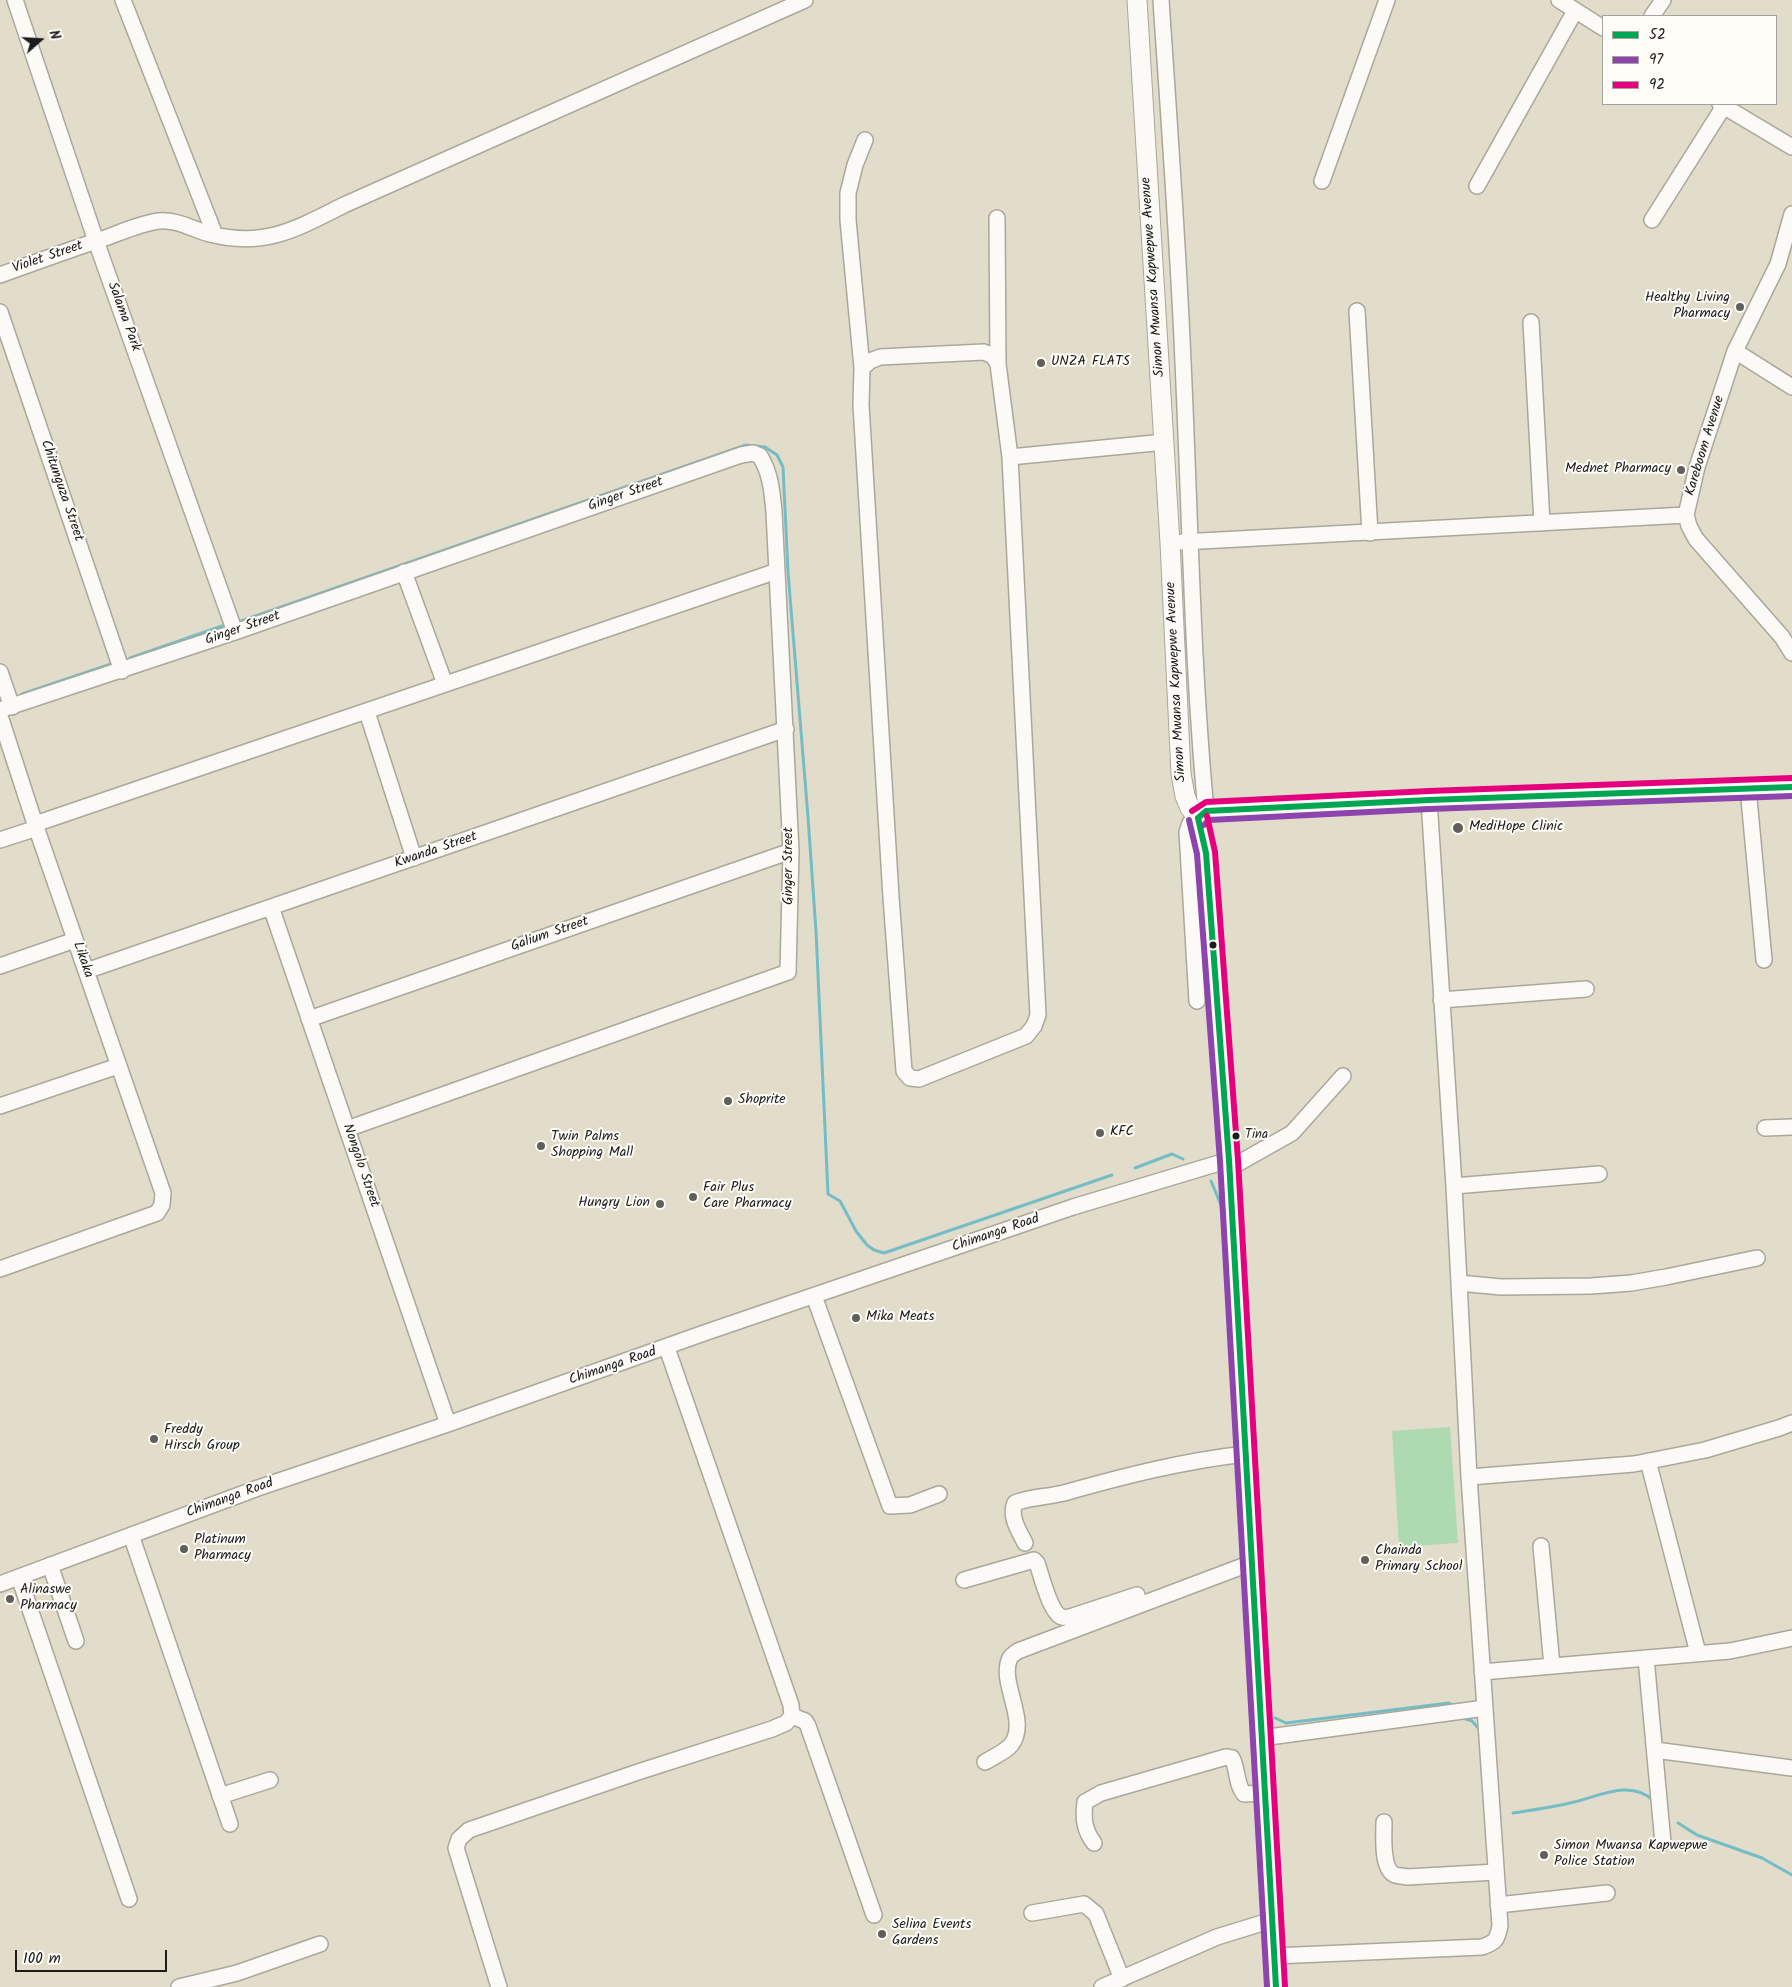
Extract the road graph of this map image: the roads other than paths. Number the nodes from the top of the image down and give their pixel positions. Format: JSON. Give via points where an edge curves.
{"nodes":[{"id":1,"x":15,"y":0,"type":"edge"},
{"id":2,"x":123,"y":0,"type":"edge"},
{"id":3,"x":805,"y":0,"type":"edge"},
{"id":4,"x":1137,"y":0,"type":"edge"},
{"id":5,"x":1161,"y":0,"type":"edge"},
{"id":6,"x":1387,"y":0,"type":"edge"},
{"id":7,"x":1559,"y":0,"type":"edge"},
{"id":8,"x":1662,"y":0,"type":"edge"},
{"id":9,"x":1575,"y":11,"type":"junction"},
{"id":10,"x":1653,"y":15,"type":"edge"},
{"id":11,"x":1602,"y":27,"type":"edge"},
{"id":12,"x":1722,"y":105,"type":"edge"},
{"id":13,"x":865,"y":140,"type":"dead end"},
{"id":14,"x":1792,"y":147,"type":"edge"},
{"id":15,"x":1322,"y":181,"type":"dead end"},
{"id":16,"x":1478,"y":186,"type":"dead end"},
{"id":17,"x":1149,"y":193,"type":"junction"},
{"id":18,"x":1173,"y":193,"type":"junction"},
{"id":19,"x":1792,"y":214,"type":"edge"},
{"id":20,"x":997,"y":218,"type":"dead end"},
{"id":21,"x":1652,"y":220,"type":"dead end"},
{"id":22,"x":215,"y":235,"type":"junction"},
{"id":23,"x":96,"y":241,"type":"junction"},
{"id":24,"x":0,"y":275,"type":"edge"},
{"id":25,"x":1357,"y":311,"type":"dead end"},
{"id":26,"x":0,"y":312,"type":"edge"},
{"id":27,"x":1531,"y":322,"type":"dead end"},
{"id":28,"x":1735,"y":351,"type":"junction"},
{"id":29,"x":998,"y":364,"type":"junction"},
{"id":30,"x":862,"y":368,"type":"junction"},
{"id":31,"x":1792,"y":387,"type":"edge"},
{"id":32,"x":1165,"y":442,"type":"junction"},
{"id":33,"x":1010,"y":457,"type":"junction"},
{"id":34,"x":1686,"y":515,"type":"junction"},
{"id":35,"x":1542,"y":523,"type":"junction"},
{"id":36,"x":1370,"y":533,"type":"junction"},
{"id":37,"x":1190,"y":542,"type":"junction"},
{"id":38,"x":1170,"y":543,"type":"junction"},
{"id":39,"x":777,"y":571,"type":"junction"},
{"id":40,"x":404,"y":572,"type":"junction"},
{"id":41,"x":235,"y":632,"type":"junction"},
{"id":42,"x":1792,"y":654,"type":"edge"},
{"id":43,"x":122,"y":671,"type":"junction"},
{"id":44,"x":0,"y":672,"type":"edge"},
{"id":45,"x":445,"y":684,"type":"junction"},
{"id":46,"x":4,"y":711,"type":"edge"},
{"id":47,"x":367,"y":712,"type":"junction"},
{"id":48,"x":786,"y":729,"type":"junction"},
{"id":49,"x":1792,"y":787,"type":"edge"},
{"id":50,"x":1748,"y":788,"type":"junction"},
{"id":51,"x":1429,"y":800,"type":"junction"},
{"id":52,"x":1202,"y":814,"type":"junction"},
{"id":53,"x":36,"y":826,"type":"junction"},
{"id":54,"x":0,"y":840,"type":"edge"},
{"id":55,"x":791,"y":852,"type":"junction"},
{"id":56,"x":414,"y":858,"type":"junction"},
{"id":57,"x":271,"y":907,"type":"junction"},
{"id":58,"x":75,"y":940,"type":"junction"},
{"id":59,"x":1764,"y":960,"type":"dead end"},
{"id":60,"x":0,"y":966,"type":"edge"},
{"id":61,"x":86,"y":971,"type":"junction"},
{"id":62,"x":1586,"y":989,"type":"dead end"},
{"id":63,"x":1441,"y":1000,"type":"junction"},
{"id":64,"x":1197,"y":1001,"type":"dead end"},
{"id":65,"x":310,"y":1019,"type":"junction"},
{"id":66,"x":118,"y":1066,"type":"junction"},
{"id":67,"x":1343,"y":1076,"type":"dead end"},
{"id":68,"x":0,"y":1106,"type":"edge"},
{"id":69,"x":1792,"y":1127,"type":"edge"},
{"id":70,"x":1764,"y":1128,"type":"dead end"},
{"id":71,"x":347,"y":1129,"type":"junction"},
{"id":72,"x":1230,"y":1164,"type":"junction"},
{"id":73,"x":1599,"y":1174,"type":"dead end"},
{"id":74,"x":1454,"y":1186,"type":"junction"},
{"id":75,"x":1757,"y":1258,"type":"dead end"},
{"id":76,"x":0,"y":1269,"type":"edge"},
{"id":77,"x":1459,"y":1283,"type":"junction"},
{"id":78,"x":814,"y":1296,"type":"junction"},
{"id":79,"x":667,"y":1348,"type":"junction"},
{"id":80,"x":1792,"y":1423,"type":"edge"},
{"id":81,"x":448,"y":1424,"type":"junction"},
{"id":82,"x":1245,"y":1454,"type":"junction"},
{"id":83,"x":1648,"y":1461,"type":"junction"},
{"id":84,"x":1470,"y":1477,"type":"junction"},
{"id":85,"x":940,"y":1494,"type":"dead end"},
{"id":86,"x":131,"y":1535,"type":"junction"},
{"id":87,"x":1025,"y":1543,"type":"dead end"},
{"id":88,"x":1542,"y":1546,"type":"dead end"},
{"id":89,"x":1251,"y":1563,"type":"junction"},
{"id":90,"x":50,"y":1565,"type":"junction"},
{"id":91,"x":1229,"y":1571,"type":"junction"},
{"id":92,"x":19,"y":1577,"type":"junction"},
{"id":93,"x":964,"y":1580,"type":"dead end"},
{"id":94,"x":0,"y":1584,"type":"edge"},
{"id":95,"x":1792,"y":1638,"type":"edge"},
{"id":96,"x":76,"y":1642,"type":"dead end"},
{"id":97,"x":1698,"y":1653,"type":"junction"},
{"id":98,"x":1646,"y":1658,"type":"junction"},
{"id":99,"x":1552,"y":1666,"type":"junction"},
{"id":100,"x":1482,"y":1672,"type":"junction"},
{"id":101,"x":1485,"y":1708,"type":"junction"},
{"id":102,"x":792,"y":1716,"type":"junction"},
{"id":103,"x":1261,"y":1738,"type":"junction"},
{"id":104,"x":1655,"y":1750,"type":"junction"},
{"id":105,"x":985,"y":1762,"type":"dead end"},
{"id":106,"x":1792,"y":1768,"type":"edge"},
{"id":107,"x":270,"y":1780,"type":"dead end"},
{"id":108,"x":1264,"y":1793,"type":"junction"},
{"id":109,"x":220,"y":1796,"type":"junction"},
{"id":110,"x":1384,"y":1822,"type":"dead end"},
{"id":111,"x":230,"y":1824,"type":"dead end"},
{"id":112,"x":1094,"y":1843,"type":"dead end"},
{"id":113,"x":1664,"y":1843,"type":"dead end"},
{"id":114,"x":1496,"y":1872,"type":"junction"},
{"id":115,"x":1607,"y":1893,"type":"dead end"},
{"id":116,"x":129,"y":1899,"type":"dead end"},
{"id":117,"x":1498,"y":1904,"type":"junction"},
{"id":118,"x":1032,"y":1913,"type":"dead end"},
{"id":119,"x":874,"y":1915,"type":"dead end"},
{"id":120,"x":1272,"y":1920,"type":"junction"},
{"id":121,"x":320,"y":1944,"type":"dead end"},
{"id":122,"x":1274,"y":1956,"type":"junction"},
{"id":123,"x":1122,"y":1979,"type":"junction"},
{"id":124,"x":240,"y":1980,"type":"edge"},
{"id":125,"x":179,"y":1987,"type":"edge"},
{"id":126,"x":499,"y":1987,"type":"edge"},
{"id":127,"x":1102,"y":1987,"type":"edge"},
{"id":128,"x":1276,"y":1987,"type":"edge"}],
"edges":[{"from":1,"to":23,"type":"street","name":"Salama Park"},
{"from":2,"to":22,"type":"street"},
{"from":3,"to":22,"type":"street","name":"Violet Street","via":[[291,231],[249,240]]},
{"from":4,"to":17,"type":"main road","name":"Simon Mwansa Kapwepwe Avenue"},
{"from":5,"to":18,"type":"street"},
{"from":6,"to":15,"type":"street"},
{"from":7,"to":9,"type":"street"},
{"from":8,"to":10,"type":"street"},
{"from":9,"to":11,"type":"street"},
{"from":9,"to":16,"type":"street"},
{"from":12,"to":14,"type":"street"},
{"from":12,"to":21,"type":"street"},
{"from":13,"to":30,"type":"street","via":[[848,193]]},
{"from":17,"to":18,"type":"street"},
{"from":17,"to":32,"type":"main road","name":"Simon Mwansa Kapwepwe Avenue"},
{"from":18,"to":37,"type":"street"},
{"from":19,"to":28,"type":"street","name":"Kareboom Avenue","via":[[1778,264]]},
{"from":20,"to":29,"type":"street"},
{"from":22,"to":23,"type":"street","name":"Violet Street","via":[[161,220]]},
{"from":23,"to":24,"type":"street","name":"Violet Street"},
{"from":23,"to":41,"type":"street","name":"Salama Park"},
{"from":25,"to":36,"type":"street"},
{"from":26,"to":43,"type":"street","name":"Chitunguza Street"},
{"from":27,"to":35,"type":"street"},
{"from":28,"to":31,"type":"street"},
{"from":28,"to":34,"type":"street","name":"Kareboom Avenue","via":[[1697,467]]},
{"from":29,"to":30,"type":"street","via":[[993,356],[984,352],[969,352],[880,357]]},
{"from":29,"to":33,"type":"street"},
{"from":30,"to":33,"type":"street","via":[[861,406],[904,1071],[910,1078],[919,1080],[1026,1036],[1038,1015]]},
{"from":32,"to":33,"type":"street"},
{"from":32,"to":38,"type":"main road","name":"Simon Mwansa Kapwepwe Avenue"},
{"from":34,"to":35,"type":"street"},
{"from":34,"to":42,"type":"street","name":"Kareboom Avenue","via":[[1696,539],[1782,636]]},
{"from":35,"to":36,"type":"street"},
{"from":36,"to":37,"type":"street"},
{"from":37,"to":38,"type":"street"},
{"from":37,"to":52,"type":"street"},
{"from":38,"to":52,"type":"main road","name":"Simon Mwansa Kapwepwe Avenue","via":[[1181,774],[1184,796],[1190,808]]},
{"from":39,"to":40,"type":"street","name":"Ginger Street","via":[[772,483],[766,464],[753,453]]},
{"from":39,"to":45,"type":"street"},
{"from":39,"to":48,"type":"street","name":"Ginger Street"},
{"from":40,"to":41,"type":"street","name":"Ginger Street"},
{"from":40,"to":45,"type":"street"},
{"from":41,"to":43,"type":"street","name":"Ginger Street"},
{"from":43,"to":46,"type":"street","name":"Ginger Street"},
{"from":44,"to":46,"type":"street","name":"Likaka"},
{"from":45,"to":47,"type":"street"},
{"from":46,"to":53,"type":"street","name":"Likaka"},
{"from":47,"to":53,"type":"street"},
{"from":47,"to":56,"type":"street"},
{"from":48,"to":55,"type":"street","name":"Ginger Street"},
{"from":48,"to":56,"type":"street","name":"Kwanda Street"},
{"from":49,"to":50,"type":"main road"},
{"from":50,"to":51,"type":"main road"},
{"from":50,"to":59,"type":"street"},
{"from":51,"to":52,"type":"main road"},
{"from":51,"to":63,"type":"street"},
{"from":52,"to":64,"type":"street","via":[[1190,823],[1187,832]]},
{"from":52,"to":72,"type":"main road","name":"Simon Mwansa Kapwepwe Avenue"},
{"from":53,"to":54,"type":"street"},
{"from":53,"to":58,"type":"street","name":"Likaka"},
{"from":55,"to":65,"type":"street","name":"Galium Street"},
{"from":55,"to":71,"type":"street","name":"Ginger Street","via":[[788,972]]},
{"from":56,"to":57,"type":"street","name":"Kwanda Street"},
{"from":57,"to":61,"type":"street","name":"Kwanda Street"},
{"from":57,"to":65,"type":"street","name":"Nongolo Street"},
{"from":58,"to":60,"type":"street"},
{"from":58,"to":61,"type":"street","name":"Likaka"},
{"from":61,"to":66,"type":"street","name":"Likaka"},
{"from":62,"to":63,"type":"street"},
{"from":63,"to":74,"type":"street"},
{"from":65,"to":71,"type":"street","name":"Nongolo Street"},
{"from":66,"to":68,"type":"street"},
{"from":66,"to":76,"type":"street","name":"Likaka","via":[[163,1193],[162,1205],[157,1213]]},
{"from":67,"to":72,"type":"street","name":"Chimanga Road","via":[[1292,1133]]},
{"from":69,"to":70,"type":"street"},
{"from":71,"to":81,"type":"street","name":"Nongolo Street"},
{"from":72,"to":78,"type":"street","name":"Chimanga Road","via":[[1073,1207]]},
{"from":72,"to":82,"type":"main road","name":"Simon Mwansa Kapwepwe Avenue"},
{"from":73,"to":74,"type":"street"},
{"from":74,"to":77,"type":"street"},
{"from":75,"to":77,"type":"street","via":[[1666,1278],[1591,1286],[1501,1287]]},
{"from":77,"to":84,"type":"street"},
{"from":78,"to":79,"type":"street","name":"Chimanga Road"},
{"from":78,"to":85,"type":"street","via":[[890,1506],[910,1505]]},
{"from":79,"to":81,"type":"street","name":"Chimanga Road"},
{"from":79,"to":102,"type":"street","via":[[791,1705]]},
{"from":80,"to":83,"type":"street","via":[[1704,1450]]},
{"from":81,"to":86,"type":"street","name":"Chimanga Road"},
{"from":82,"to":87,"type":"street","via":[[1182,1462],[1045,1498],[1021,1500],[1012,1508]]},
{"from":82,"to":89,"type":"main road","name":"Simon Mwansa Kapwepwe Avenue"},
{"from":83,"to":84,"type":"street"},
{"from":83,"to":97,"type":"street"},
{"from":84,"to":100,"type":"street"},
{"from":86,"to":90,"type":"street","name":"Chimanga Road"},
{"from":86,"to":109,"type":"street"},
{"from":88,"to":99,"type":"street"},
{"from":89,"to":91,"type":"street"},
{"from":89,"to":103,"type":"main road","name":"Simon Mwansa Kapwepwe Avenue"},
{"from":90,"to":92,"type":"street","name":"Chimanga Road"},
{"from":90,"to":96,"type":"street"},
{"from":91,"to":93,"type":"street","via":[[1211,1571],[1062,1618],[1052,1606],[1034,1560]]},
{"from":91,"to":105,"type":"street","via":[[1018,1651],[1010,1658],[1008,1668],[1017,1723],[1016,1736],[1010,1746]]},
{"from":92,"to":94,"type":"street","name":"Chimanga Road"},
{"from":92,"to":116,"type":"street"},
{"from":95,"to":97,"type":"street","via":[[1730,1651]]},
{"from":97,"to":98,"type":"street"},
{"from":98,"to":99,"type":"street"},
{"from":98,"to":104,"type":"street"},
{"from":99,"to":100,"type":"street"},
{"from":100,"to":101,"type":"street"},
{"from":101,"to":103,"type":"street"},
{"from":101,"to":114,"type":"street"},
{"from":102,"to":119,"type":"street","via":[[805,1721],[808,1726]]},
{"from":102,"to":126,"type":"street","via":[[786,1723],[772,1729],[469,1830],[456,1848]]},
{"from":103,"to":108,"type":"main road","name":"Simon Mwansa Kapwepwe Avenue"},
{"from":104,"to":106,"type":"street"},
{"from":104,"to":113,"type":"street"},
{"from":107,"to":109,"type":"street"},
{"from":108,"to":112,"type":"street","via":[[1244,1794],[1235,1764],[1232,1758],[1226,1757],[1110,1790],[1085,1802],[1085,1826]]},
{"from":108,"to":120,"type":"main road","name":"Simon Mwansa Kapwepwe Avenue"},
{"from":109,"to":111,"type":"street"},
{"from":110,"to":114,"type":"street","via":[[1385,1858],[1388,1869],[1395,1875]]},
{"from":114,"to":117,"type":"street"},
{"from":115,"to":117,"type":"street"},
{"from":117,"to":122,"type":"street","via":[[1500,1926],[1497,1939],[1482,1947]]},
{"from":118,"to":123,"type":"street","via":[[1078,1904],[1090,1907],[1096,1914]]},
{"from":120,"to":122,"type":"main road","name":"Simon Mwansa Kapwepwe Avenue"},
{"from":120,"to":123,"type":"street","via":[[1217,1937]]},
{"from":121,"to":124,"type":"street"},
{"from":122,"to":128,"type":"main road","name":"Simon Mwansa Kapwepwe Avenue"},
{"from":123,"to":127,"type":"street"},
{"from":124,"to":125,"type":"street"}]}
